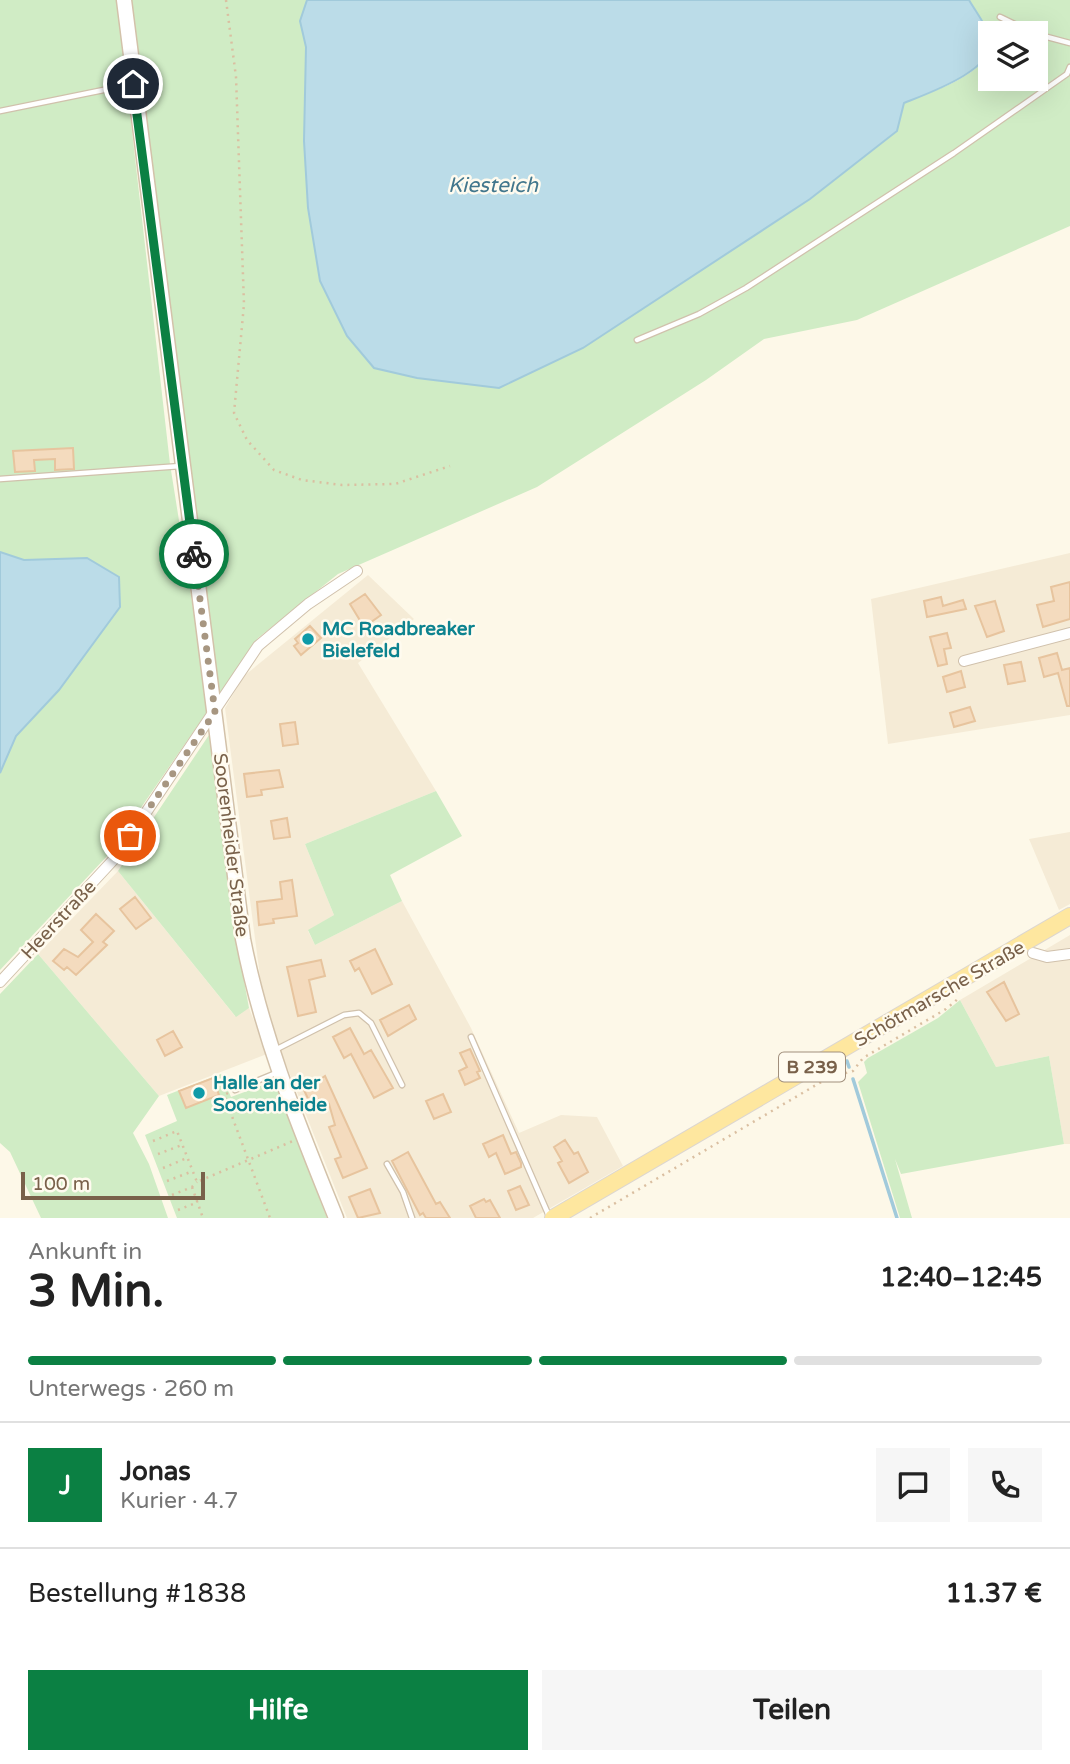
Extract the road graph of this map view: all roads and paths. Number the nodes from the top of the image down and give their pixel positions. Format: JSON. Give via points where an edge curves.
{"nodes":[{"id":1,"x":124,"y":0,"type":"edge"},
{"id":2,"x":226,"y":0,"type":"edge"},
{"id":3,"x":1000,"y":18,"type":"dead end"},
{"id":4,"x":1007,"y":21,"type":"edge"},
{"id":5,"x":1048,"y":37,"type":"edge"},
{"id":6,"x":1070,"y":43,"type":"edge"},
{"id":7,"x":1070,"y":67,"type":"edge"},
{"id":8,"x":133,"y":84,"type":"junction"},
{"id":9,"x":0,"y":111,"type":"edge"},
{"id":10,"x":637,"y":340,"type":"dead end"},
{"id":11,"x":181,"y":466,"type":"junction"},
{"id":12,"x":450,"y":466,"type":"dead end"},
{"id":13,"x":0,"y":479,"type":"edge"},
{"id":14,"x":357,"y":571,"type":"dead end"},
{"id":15,"x":1070,"y":633,"type":"edge"},
{"id":16,"x":964,"y":661,"type":"dead end"},
{"id":17,"x":215,"y":712,"type":"junction"},
{"id":18,"x":1070,"y":916,"type":"edge"},
{"id":19,"x":1032,"y":953,"type":"dead end"},
{"id":20,"x":1070,"y":954,"type":"edge"},
{"id":21,"x":0,"y":982,"type":"edge"},
{"id":22,"x":961,"y":996,"type":"dead end"},
{"id":23,"x":471,"y":1037,"type":"dead end"},
{"id":24,"x":271,"y":1052,"type":"junction"},
{"id":25,"x":278,"y":1072,"type":"junction"},
{"id":26,"x":401,"y":1085,"type":"dead end"},
{"id":27,"x":235,"y":1090,"type":"joint"},
{"id":28,"x":303,"y":1137,"type":"junction"},
{"id":29,"x":153,"y":1141,"type":"dead end"},
{"id":30,"x":182,"y":1144,"type":"junction"},
{"id":31,"x":158,"y":1154,"type":"dead end"},
{"id":32,"x":187,"y":1158,"type":"junction"},
{"id":33,"x":248,"y":1160,"type":"junction"},
{"id":34,"x":387,"y":1164,"type":"dead end"},
{"id":35,"x":163,"y":1168,"type":"dead end"},
{"id":36,"x":192,"y":1171,"type":"junction"},
{"id":37,"x":167,"y":1181,"type":"dead end"},
{"id":38,"x":197,"y":1182,"type":"junction"},
{"id":39,"x":192,"y":1187,"type":"junction"},
{"id":40,"x":172,"y":1195,"type":"dead end"},
{"id":41,"x":198,"y":1202,"type":"junction"},
{"id":42,"x":178,"y":1210,"type":"dead end"},
{"id":43,"x":203,"y":1217,"type":"edge"},
{"id":44,"x":196,"y":1218,"type":"edge"},
{"id":45,"x":270,"y":1218,"type":"edge"},
{"id":46,"x":336,"y":1218,"type":"edge"},
{"id":47,"x":412,"y":1218,"type":"edge"},
{"id":48,"x":552,"y":1218,"type":"edge"},
{"id":49,"x":590,"y":1218,"type":"edge"}],
"edges":[{"from":1,"to":8,"type":"main road","name":"Soorenheider Straße"},
{"from":2,"to":12,"type":"path","via":[[241,174],[244,304],[234,413],[238,422],[247,440],[274,470],[302,480],[395,484]]},
{"from":3,"to":4,"type":"lane"},
{"from":5,"to":6,"type":"lane"},
{"from":7,"to":10,"type":"lane","via":[[1067,74],[965,145],[747,288]]},
{"from":8,"to":9,"type":"lane"},
{"from":8,"to":11,"type":"main road","name":"Soorenheider Straße"},
{"from":11,"to":13,"type":"lane"},
{"from":11,"to":17,"type":"main road","name":"Soorenheider Straße"},
{"from":14,"to":17,"type":"street","name":"Heerstraße","via":[[258,646]]},
{"from":15,"to":16,"type":"street"},
{"from":17,"to":21,"type":"street","name":"Heerstraße","via":[[116,857]]},
{"from":17,"to":24,"type":"main road","name":"Soorenheider Straße","via":[[243,939]]},
{"from":18,"to":48,"type":"main road","name":"Schötmarsche Straße","number":"B 239"},
{"from":19,"to":20,"type":"street","via":[[1047,957]]},
{"from":22,"to":49,"type":"path","via":[[863,1058],[853,1072],[828,1078]]},
{"from":23,"to":48,"type":"lane"},
{"from":24,"to":25,"type":"main road","name":"Soorenheider Straße"},
{"from":24,"to":26,"type":"lane","via":[[344,1015],[359,1013],[371,1023]]},
{"from":25,"to":27,"type":"lane"},
{"from":25,"to":28,"type":"main road","name":"Soorenheider Straße"},
{"from":27,"to":33,"type":"path","via":[[224,1095]]},
{"from":28,"to":33,"type":"path"},
{"from":28,"to":46,"type":"main road","name":"Soorenheider Straße"},
{"from":29,"to":30,"type":"path","via":[[177,1131]]},
{"from":30,"to":31,"type":"path"},
{"from":30,"to":32,"type":"path"},
{"from":32,"to":35,"type":"path"},
{"from":32,"to":36,"type":"path"},
{"from":33,"to":38,"type":"path"},
{"from":33,"to":45,"type":"path"},
{"from":34,"to":47,"type":"lane"},
{"from":36,"to":37,"type":"path"},
{"from":36,"to":38,"type":"path"},
{"from":38,"to":39,"type":"path"},
{"from":39,"to":40,"type":"path"},
{"from":39,"to":41,"type":"path"},
{"from":41,"to":42,"type":"path"},
{"from":41,"to":43,"type":"path"},
{"from":43,"to":44,"type":"path"}]}
